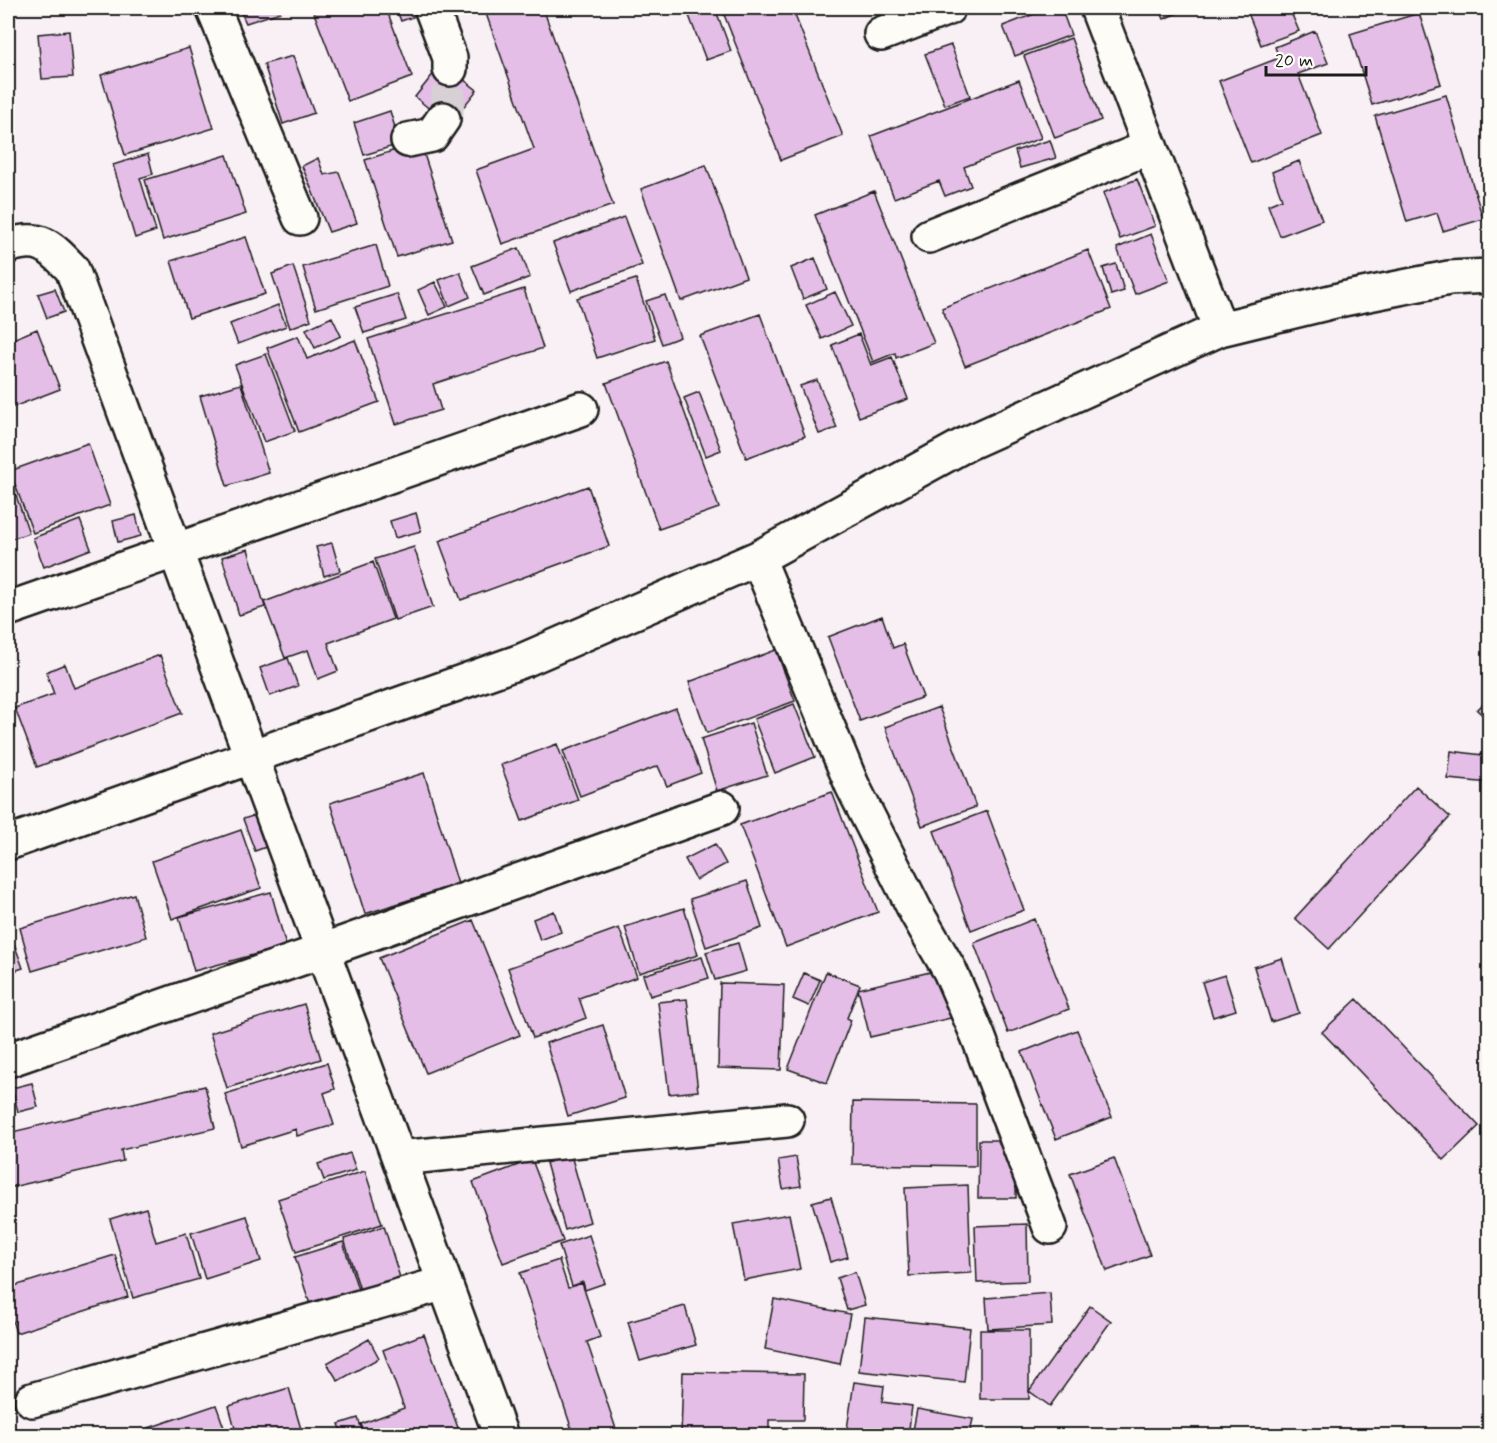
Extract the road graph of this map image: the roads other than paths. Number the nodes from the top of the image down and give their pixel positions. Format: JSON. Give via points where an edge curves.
{"nodes":[{"id":1,"x":213,"y":8,"type":"edge"},
{"id":2,"x":948,"y":8,"type":"edge"},
{"id":3,"x":1097,"y":8,"type":"edge"},
{"id":4,"x":432,"y":10,"type":"dead end"},
{"id":5,"x":881,"y":34,"type":"dead end"},
{"id":6,"x":450,"y":69,"type":"tunnel mouth"},
{"id":7,"x":443,"y":119,"type":"tunnel mouth"},
{"id":8,"x":408,"y":140,"type":"dead end"},
{"id":9,"x":1150,"y":147,"type":"junction"},
{"id":10,"x":300,"y":218,"type":"dead end"},
{"id":11,"x":929,"y":236,"type":"dead end"},
{"id":12,"x":8,"y":246,"type":"edge"},
{"id":13,"x":1490,"y":276,"type":"edge"},
{"id":14,"x":1220,"y":329,"type":"junction"},
{"id":15,"x":581,"y":409,"type":"dead end"},
{"id":16,"x":175,"y":550,"type":"junction"},
{"id":17,"x":758,"y":558,"type":"junction"},
{"id":18,"x":8,"y":609,"type":"edge"},
{"id":19,"x":251,"y":757,"type":"junction"},
{"id":20,"x":722,"y":808,"type":"dead end"},
{"id":21,"x":8,"y":843,"type":"edge"},
{"id":22,"x":322,"y":951,"type":"junction"},
{"id":23,"x":8,"y":1059,"type":"edge"},
{"id":24,"x":787,"y":1120,"type":"dead end"},
{"id":25,"x":399,"y":1158,"type":"junction"},
{"id":26,"x":1050,"y":1227,"type":"dead end"},
{"id":27,"x":445,"y":1283,"type":"junction"},
{"id":28,"x":32,"y":1400,"type":"dead end"},
{"id":29,"x":501,"y":1436,"type":"edge"}],
"edges":[{"from":1,"to":10,"type":"street"},
{"from":2,"to":5,"type":"street"},
{"from":3,"to":9,"type":"street"},
{"from":4,"to":6,"type":"street","via":[[450,58]]},
{"from":7,"to":8,"type":"street","via":[[432,135]]},
{"from":9,"to":11,"type":"street"},
{"from":9,"to":14,"type":"street"},
{"from":12,"to":16,"type":"street","via":[[27,239],[50,246],[72,269]]},
{"from":13,"to":14,"type":"street","via":[[1449,278]]},
{"from":14,"to":17,"type":"street","via":[[966,444]]},
{"from":15,"to":16,"type":"street"},
{"from":16,"to":18,"type":"street"},
{"from":16,"to":19,"type":"street"},
{"from":17,"to":19,"type":"street","via":[[524,660]]},
{"from":17,"to":26,"type":"street","via":[[852,785],[950,971]]},
{"from":19,"to":21,"type":"street"},
{"from":19,"to":22,"type":"street"},
{"from":20,"to":22,"type":"street"},
{"from":22,"to":23,"type":"street"},
{"from":22,"to":25,"type":"street"},
{"from":24,"to":25,"type":"street"},
{"from":25,"to":27,"type":"street"},
{"from":27,"to":28,"type":"street"},
{"from":27,"to":29,"type":"street"}]}
